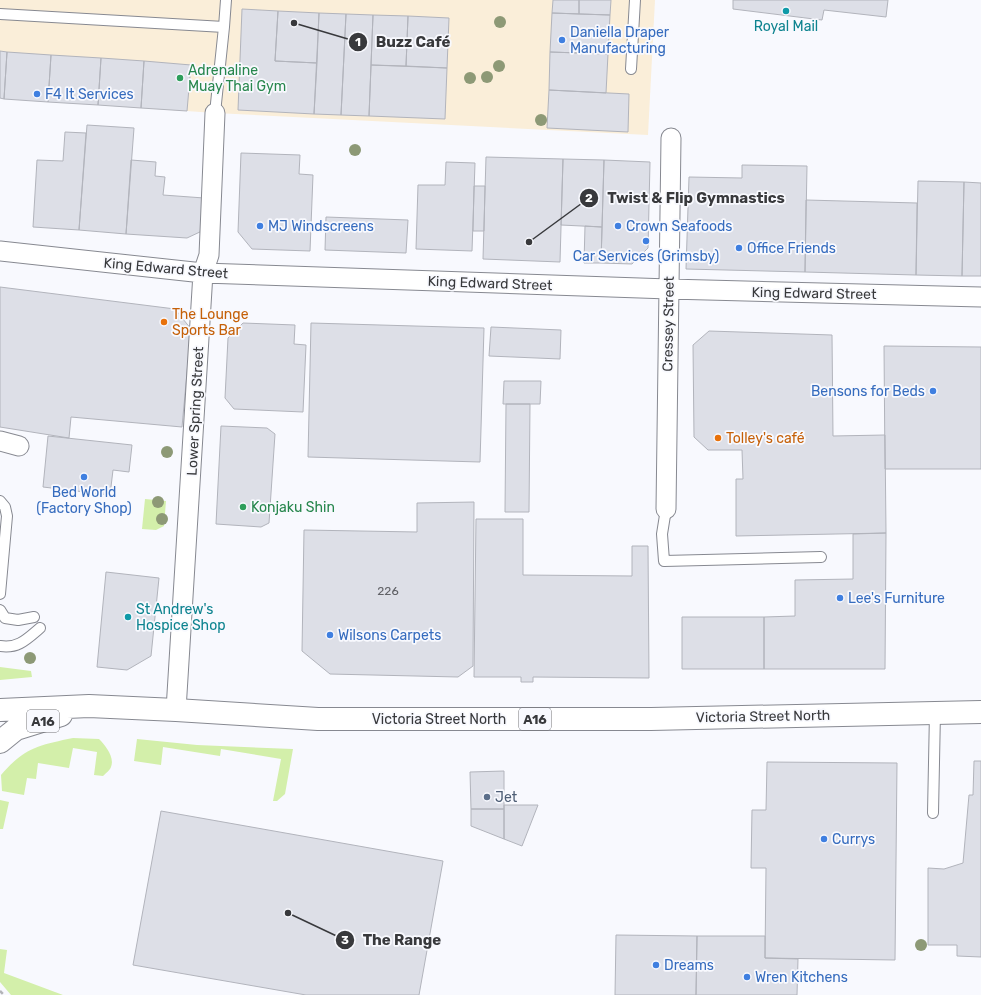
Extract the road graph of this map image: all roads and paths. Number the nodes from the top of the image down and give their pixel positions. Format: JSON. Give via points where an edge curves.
{"nodes":[{"id":1,"x":226,"y":0,"type":"edge"},
{"id":2,"x":636,"y":0,"type":"edge"},
{"id":3,"x":0,"y":14,"type":"edge"},
{"id":4,"x":224,"y":27,"type":"junction"},
{"id":5,"x":631,"y":69,"type":"dead end"},
{"id":6,"x":215,"y":113,"type":"joint"},
{"id":7,"x":671,"y":138,"type":"dead end"},
{"id":8,"x":0,"y":251,"type":"edge"},
{"id":9,"x":203,"y":273,"type":"junction"},
{"id":10,"x":668,"y":289,"type":"junction"},
{"id":11,"x":981,"y":297,"type":"edge"},
{"id":12,"x":0,"y":441,"type":"edge"},
{"id":13,"x":19,"y":446,"type":"dead end"},
{"id":14,"x":0,"y":501,"type":"edge"},
{"id":15,"x":666,"y":509,"type":"joint"},
{"id":16,"x":821,"y":557,"type":"dead end"},
{"id":17,"x":0,"y":594,"type":"edge"},
{"id":18,"x":0,"y":610,"type":"edge"},
{"id":19,"x":34,"y":617,"type":"dead end"},
{"id":20,"x":40,"y":628,"type":"dead end"},
{"id":21,"x":0,"y":646,"type":"edge"},
{"id":22,"x":89,"y":706,"type":"junction"},
{"id":23,"x":0,"y":710,"type":"edge"},
{"id":24,"x":176,"y":710,"type":"junction"},
{"id":25,"x":935,"y":712,"type":"junction"},
{"id":26,"x":981,"y":712,"type":"edge"},
{"id":27,"x":0,"y":742,"type":"edge"},
{"id":28,"x":933,"y":813,"type":"dead end"},
{"id":29,"x":0,"y":991,"type":"edge"},
{"id":30,"x":4,"y":995,"type":"edge"}],
"edges":[{"from":1,"to":4,"type":"lane"},
{"from":2,"to":5,"type":"lane"},
{"from":3,"to":4,"type":"lane"},
{"from":4,"to":6,"type":"lane"},
{"from":6,"to":9,"type":"street","name":"Lower Spring Street","via":[[209,255]]},
{"from":7,"to":10,"type":"street","name":"Cressey Street"},
{"from":8,"to":9,"type":"street","name":"King Edward Street"},
{"from":9,"to":10,"type":"street","name":"King Edward Street"},
{"from":9,"to":24,"type":"street","name":"Lower Spring Street"},
{"from":10,"to":11,"type":"street","name":"King Edward Street"},
{"from":10,"to":15,"type":"street","name":"Cressey Street"},
{"from":12,"to":13,"type":"street"},
{"from":14,"to":17,"type":"lane","via":[[8,516]]},
{"from":15,"to":16,"type":"lane","via":[[662,534],[664,561]]},
{"from":18,"to":19,"type":"lane","via":[[5,618],[18,620]]},
{"from":20,"to":21,"type":"lane","via":[[22,643],[9,648]]},
{"from":22,"to":23,"type":"highway","name":"Victoria Street North","number":"A16"},
{"from":22,"to":24,"type":"highway","name":"Victoria Street North","number":"A16"},
{"from":22,"to":27,"type":"highway","name":"Victoria Street North","number":"A16","via":[[16,729]]},
{"from":24,"to":25,"type":"highway","name":"Victoria Street North","number":"A16","via":[[318,719],[651,719]]},
{"from":25,"to":26,"type":"highway","name":"Victoria Street North","number":"A16"},
{"from":25,"to":28,"type":"lane"},
{"from":29,"to":30,"type":"path"}]}
